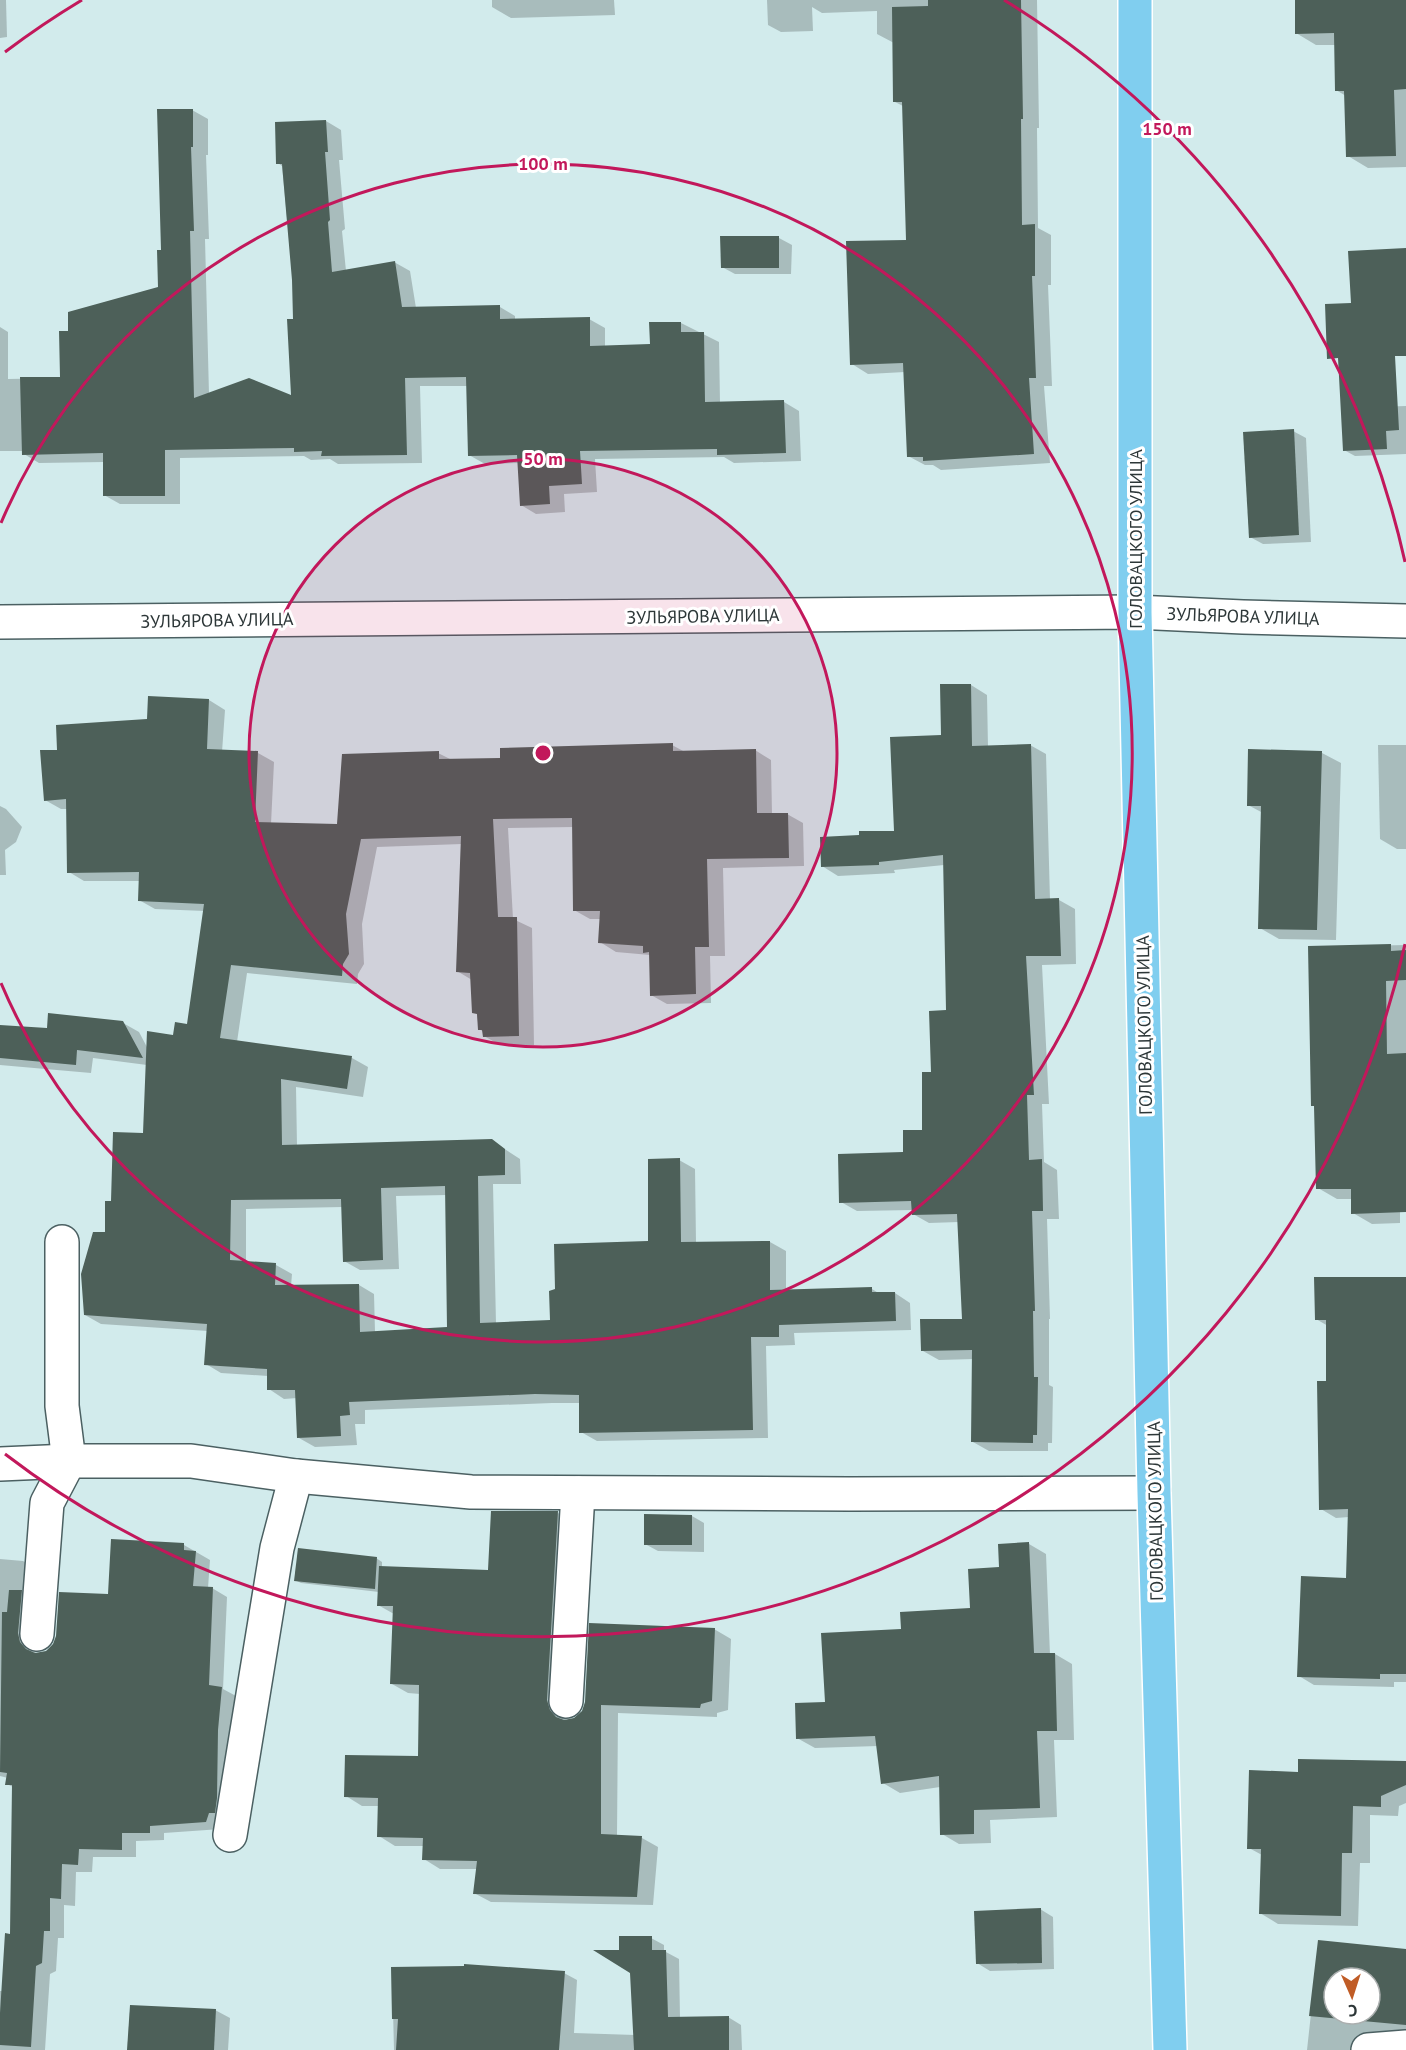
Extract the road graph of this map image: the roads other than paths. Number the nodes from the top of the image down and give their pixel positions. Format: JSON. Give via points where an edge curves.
{"nodes":[{"id":1,"x":1135,"y":0,"type":"edge"},
{"id":2,"x":1135,"y":612,"type":"junction"},
{"id":3,"x":1406,"y":621,"type":"edge"},
{"id":4,"x":0,"y":622,"type":"edge"},
{"id":5,"x":62,"y":1242,"type":"dead end"},
{"id":6,"x":69,"y":1461,"type":"junction"},
{"id":7,"x":0,"y":1464,"type":"edge"},
{"id":8,"x":296,"y":1476,"type":"junction"},
{"id":9,"x":578,"y":1493,"type":"junction"},
{"id":10,"x":1154,"y":1493,"type":"junction"},
{"id":11,"x":37,"y":1634,"type":"dead end"},
{"id":12,"x":566,"y":1701,"type":"dead end"},
{"id":13,"x":230,"y":1835,"type":"dead end"},
{"id":14,"x":1406,"y":2047,"type":"edge"},
{"id":15,"x":1170,"y":2050,"type":"edge"},
{"id":16,"x":1368,"y":2050,"type":"edge"}],
"edges":[{"from":1,"to":2,"type":"main road","name":"ГОЛОВАЦКОГО УЛИЦА"},
{"from":2,"to":3,"type":"street","name":"ЗУЛЬЯРОВА УЛИЦА"},
{"from":2,"to":4,"type":"street","name":"ЗУЛЬЯРОВА УЛИЦА"},
{"from":2,"to":10,"type":"main road","name":"ГОЛОВАЦКОГО УЛИЦА"},
{"from":5,"to":6,"type":"street","via":[[62,1406]]},
{"from":6,"to":7,"type":"street"},
{"from":6,"to":8,"type":"street","via":[[191,1461]]},
{"from":6,"to":11,"type":"street","via":[[47,1503]]},
{"from":8,"to":9,"type":"street","via":[[471,1492]]},
{"from":8,"to":13,"type":"street","via":[[277,1548]]},
{"from":9,"to":10,"type":"street"},
{"from":9,"to":12,"type":"street"},
{"from":10,"to":15,"type":"main road","name":"ГОЛОВАЦКОГО УЛИЦА"},
{"from":14,"to":16,"type":"street"}]}
